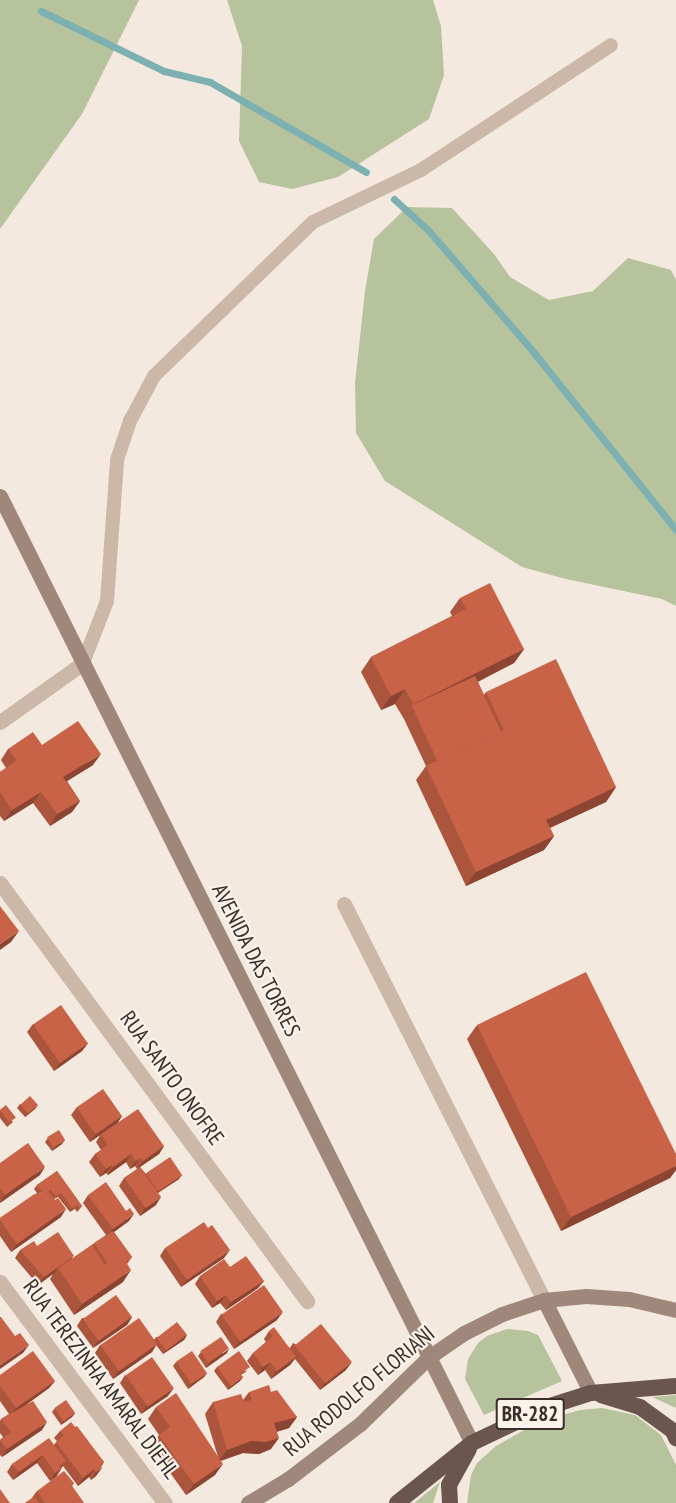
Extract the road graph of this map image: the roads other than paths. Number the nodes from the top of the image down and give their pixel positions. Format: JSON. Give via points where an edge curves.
{"nodes":[{"id":1,"x":611,"y":45,"type":"dead end"},
{"id":2,"x":0,"y":496,"type":"edge"},
{"id":3,"x":83,"y":663,"type":"junction"},
{"id":4,"x":0,"y":722,"type":"edge"},
{"id":5,"x":0,"y":883,"type":"edge"},
{"id":6,"x":344,"y":904,"type":"dead end"},
{"id":7,"x":0,"y":1282,"type":"edge"},
{"id":8,"x":544,"y":1300,"type":"junction"},
{"id":9,"x":307,"y":1301,"type":"dead end"},
{"id":10,"x":676,"y":1310,"type":"edge"},
{"id":11,"x":429,"y":1357,"type":"junction"},
{"id":12,"x":676,"y":1386,"type":"edge"},
{"id":13,"x":591,"y":1393,"type":"junction"},
{"id":14,"x":676,"y":1438,"type":"edge"},
{"id":15,"x":472,"y":1443,"type":"junction"},
{"id":16,"x":165,"y":1503,"type":"edge"},
{"id":17,"x":248,"y":1503,"type":"edge"},
{"id":18,"x":397,"y":1503,"type":"edge"},
{"id":19,"x":450,"y":1503,"type":"edge"}],
"edges":[{"from":1,"to":3,"type":"lane","via":[[420,170],[313,222],[154,376],[130,421],[117,460],[107,601]]},
{"from":2,"to":3,"type":"main road","name":"AVENIDA DAS TORRES"},
{"from":3,"to":4,"type":"street"},
{"from":3,"to":11,"type":"main road","name":"AVENIDA DAS TORRES"},
{"from":5,"to":9,"type":"street","name":"RUA SANTO ONOFRE"},
{"from":6,"to":8,"type":"street"},
{"from":7,"to":16,"type":"street","name":"RUA TEREZINHA AMARAL DIEHL"},
{"from":8,"to":10,"type":"main road","name":"RUA RODOLFO FLORIANI","via":[[586,1296],[629,1299]]},
{"from":8,"to":11,"type":"main road","name":"RUA RODOLFO FLORIANI","via":[[502,1314]]},
{"from":8,"to":13,"type":"main road"},
{"from":11,"to":15,"type":"main road","name":"AVENIDA DAS TORRES"},
{"from":11,"to":17,"type":"main road","name":"RUA RODOLFO FLORIANI","via":[[360,1424],[288,1479]]},
{"from":12,"to":13,"type":"highway","number":"BR-282"},
{"from":13,"to":14,"type":"highway","via":[[640,1407],[673,1431]]},
{"from":13,"to":15,"type":"highway","number":"BR-282","via":[[540,1410]]},
{"from":15,"to":18,"type":"highway","number":"BR-282"},
{"from":15,"to":19,"type":"highway","via":[[449,1485]]}]}
